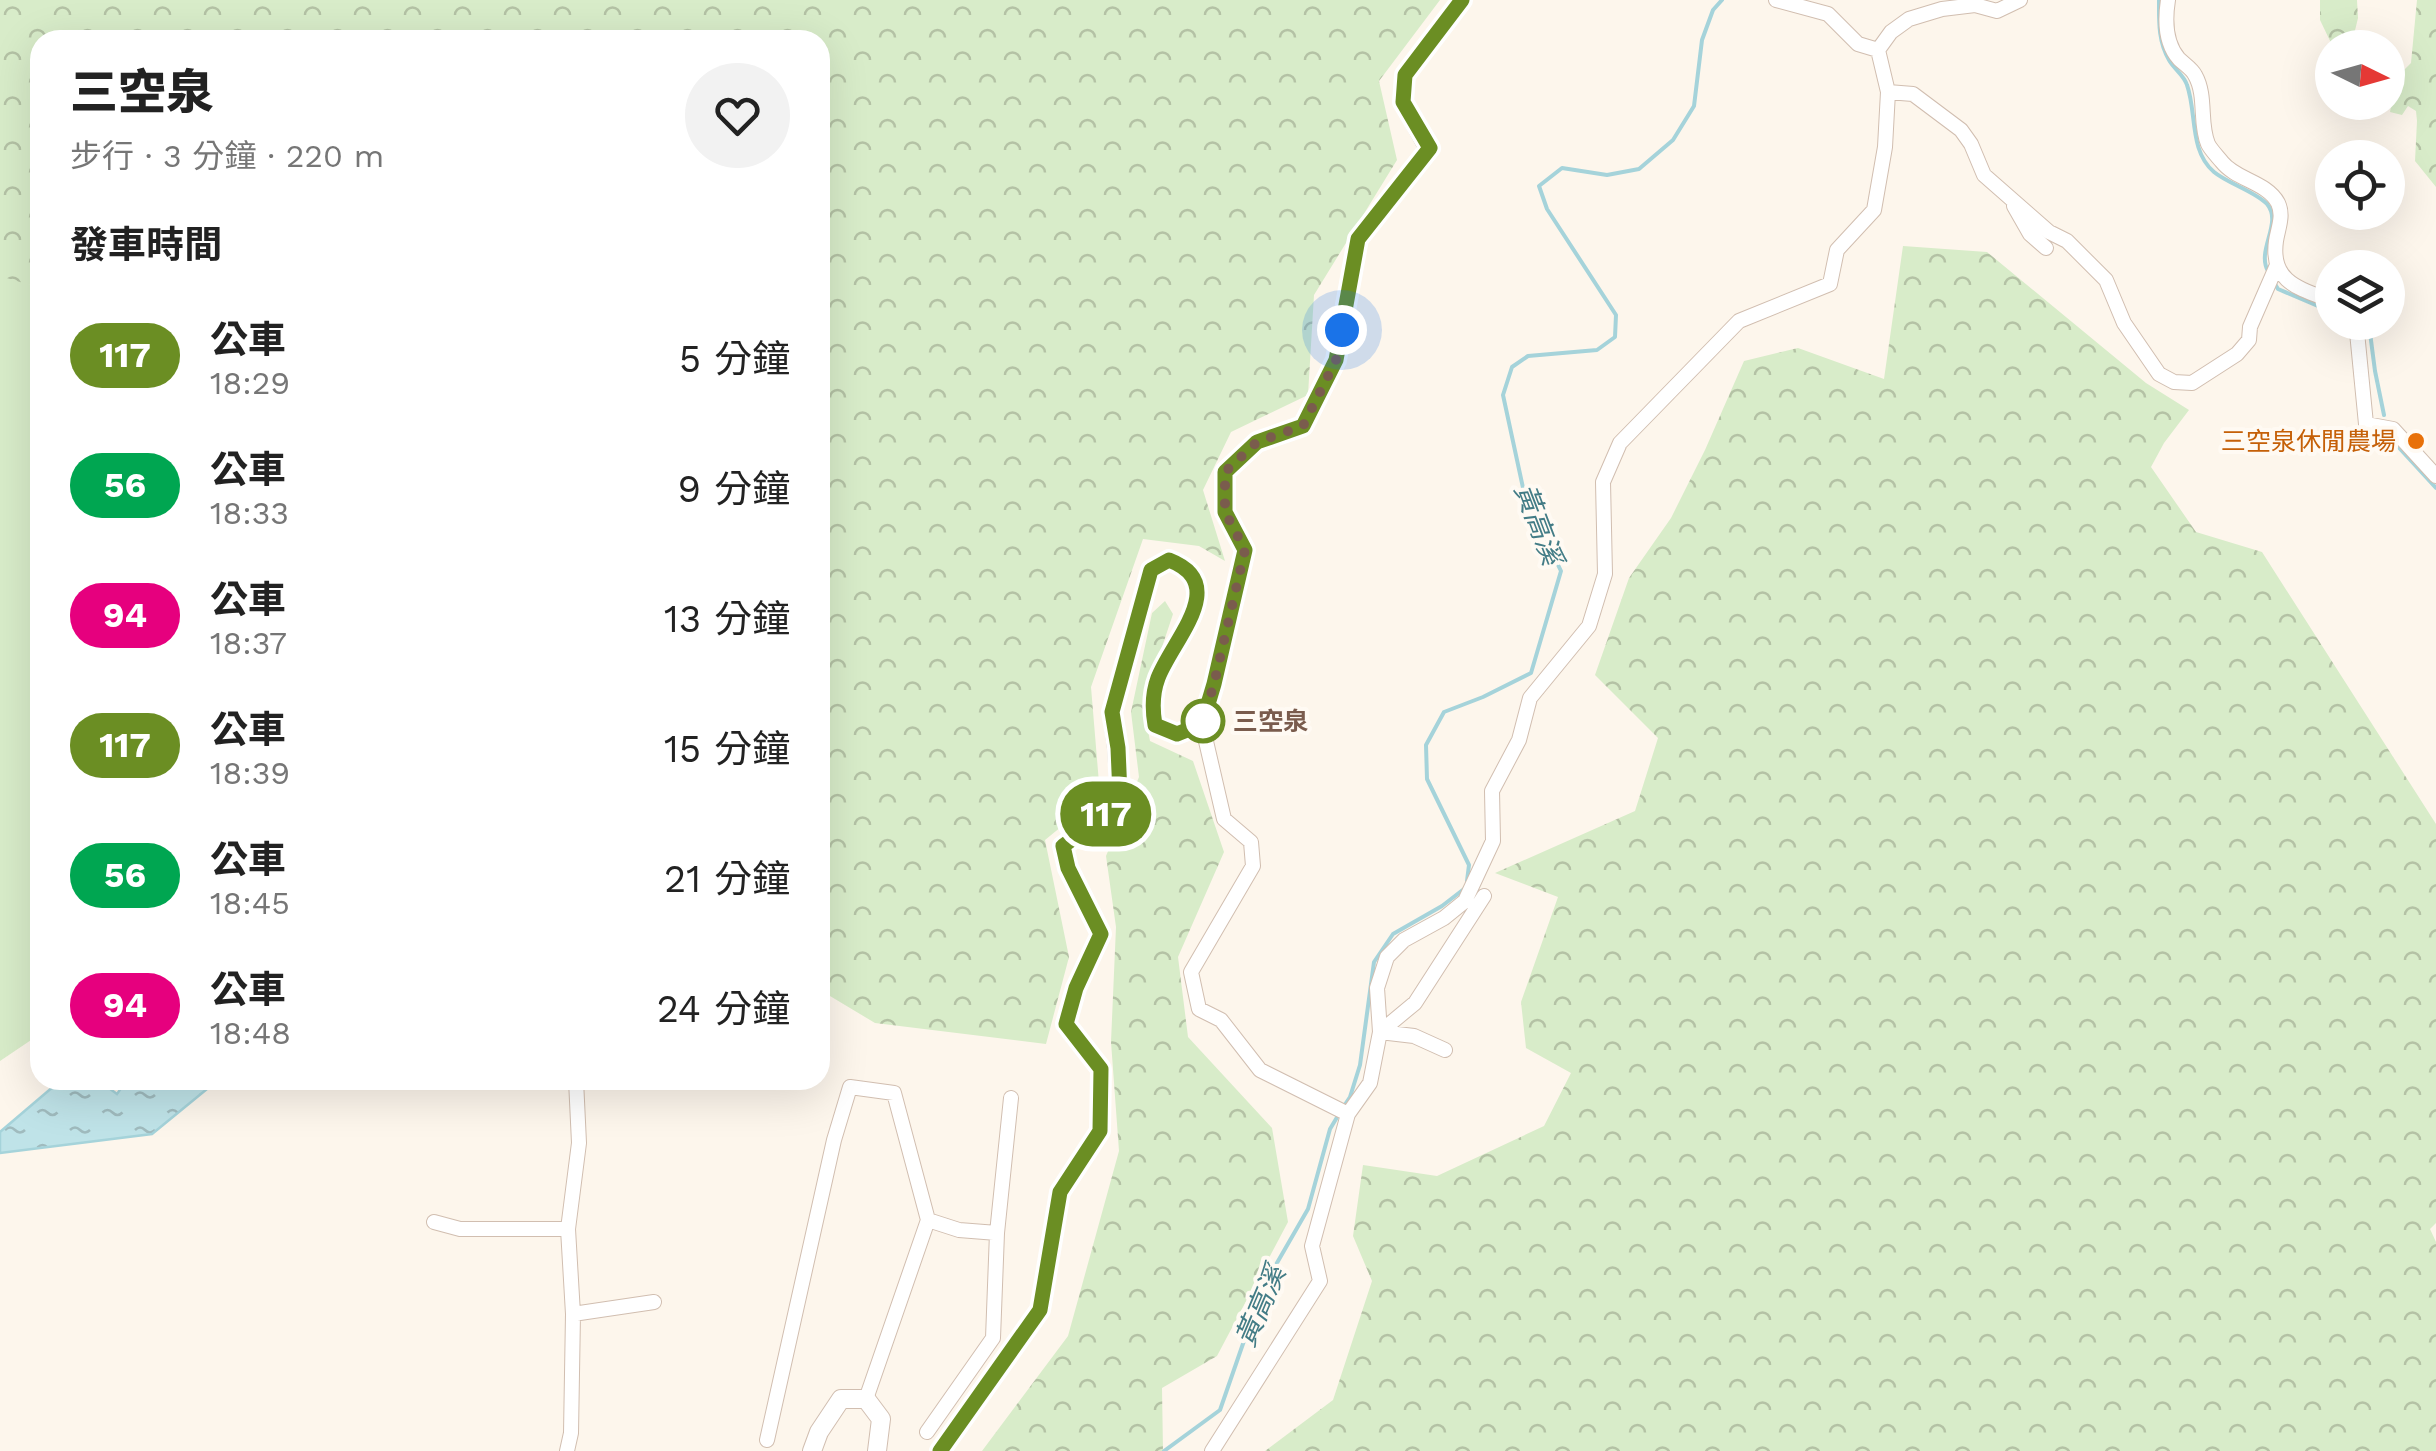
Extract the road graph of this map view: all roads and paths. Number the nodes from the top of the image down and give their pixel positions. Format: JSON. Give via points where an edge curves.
{"nodes":[{"id":1,"x":1462,"y":0,"type":"edge"},
{"id":2,"x":1776,"y":0,"type":"edge"},
{"id":3,"x":2020,"y":0,"type":"edge"},
{"id":4,"x":2168,"y":0,"type":"edge"},
{"id":5,"x":1878,"y":50,"type":"junction"},
{"id":6,"x":1888,"y":92,"type":"junction"},
{"id":7,"x":2008,"y":195,"type":"junction"},
{"id":8,"x":2046,"y":248,"type":"dead end"},
{"id":9,"x":2277,"y":265,"type":"junction"},
{"id":10,"x":2315,"y":294,"type":"edge"},
{"id":11,"x":2358,"y":340,"type":"edge"},
{"id":12,"x":2436,"y":476,"type":"edge"},
{"id":13,"x":1202,"y":724,"type":"junction"},
{"id":14,"x":1484,"y":896,"type":"dead end"},
{"id":15,"x":1380,"y":1032,"type":"junction"},
{"id":16,"x":1445,"y":1050,"type":"dead end"},
{"id":17,"x":576,"y":1090,"type":"edge"},
{"id":18,"x":1011,"y":1098,"type":"dead end"},
{"id":19,"x":1348,"y":1114,"type":"junction"},
{"id":20,"x":928,"y":1220,"type":"junction"},
{"id":21,"x":434,"y":1222,"type":"dead end"},
{"id":22,"x":568,"y":1229,"type":"junction"},
{"id":23,"x":997,"y":1233,"type":"junction"},
{"id":24,"x":654,"y":1302,"type":"dead end"},
{"id":25,"x":573,"y":1314,"type":"junction"},
{"id":26,"x":866,"y":1399,"type":"junction"},
{"id":27,"x":927,"y":1432,"type":"dead end"},
{"id":28,"x":767,"y":1440,"type":"dead end"},
{"id":29,"x":568,"y":1451,"type":"edge"},
{"id":30,"x":812,"y":1451,"type":"edge"},
{"id":31,"x":877,"y":1451,"type":"edge"},
{"id":32,"x":940,"y":1451,"type":"edge"},
{"id":33,"x":1212,"y":1451,"type":"edge"}],
"edges":[{"from":1,"to":13,"type":"street","via":[[1405,75],[1403,102],[1430,148],[1358,239],[1336,360],[1303,426],[1257,442],[1225,472],[1225,512],[1245,550]]},
{"from":2,"to":5,"type":"street","via":[[1828,14],[1858,44]]},
{"from":3,"to":5,"type":"street","via":[[1998,11],[1975,5],[1909,18]]},
{"from":4,"to":9,"type":"street","via":[[2168,36],[2176,56],[2195,74],[2207,142],[2225,167],[2277,202]]},
{"from":5,"to":6,"type":"street"},
{"from":6,"to":7,"type":"street","via":[[1913,94],[1961,130],[1984,175]]},
{"from":6,"to":15,"type":"street","via":[[1874,210],[1837,250],[1830,284],[1739,321],[1620,443],[1603,482],[1605,574],[1589,626],[1530,698],[1519,740],[1492,791],[1493,842],[1465,901],[1387,957],[1377,988]]},
{"from":7,"to":8,"type":"street"},
{"from":7,"to":9,"type":"street","via":[[2106,280],[2124,323],[2159,374],[2174,382],[2192,382],[2250,340]]},
{"from":9,"to":10,"type":"street","via":[[2287,282]]},
{"from":11,"to":12,"type":"street","via":[[2366,424],[2392,430]]},
{"from":13,"to":19,"type":"street","via":[[1224,819],[1251,842],[1253,866],[1191,972],[1199,1009],[1221,1020],[1260,1070]]},
{"from":13,"to":32,"type":"street","via":[[1177,734],[1155,725],[1158,679],[1196,604],[1197,581],[1187,567],[1169,560],[1151,570],[1112,712],[1120,795],[1108,813],[1063,846],[1101,934],[1066,1024],[1101,1069],[1100,1131],[1060,1192],[1040,1310]]},
{"from":14,"to":15,"type":"street","via":[[1415,1003]]},
{"from":15,"to":16,"type":"street","via":[[1414,1036]]},
{"from":15,"to":19,"type":"street","via":[[1370,1083]]},
{"from":17,"to":22,"type":"street","via":[[579,1143]]},
{"from":18,"to":23,"type":"street"},
{"from":19,"to":33,"type":"street","via":[[1312,1246],[1320,1281]]},
{"from":20,"to":23,"type":"street"},
{"from":20,"to":26,"type":"street"},
{"from":20,"to":28,"type":"street","via":[[894,1093],[850,1087]]},
{"from":21,"to":22,"type":"street","via":[[460,1229]]},
{"from":22,"to":25,"type":"street"},
{"from":23,"to":27,"type":"street","via":[[993,1338]]},
{"from":24,"to":25,"type":"street"},
{"from":25,"to":29,"type":"street"},
{"from":26,"to":30,"type":"street","via":[[841,1399]]},
{"from":26,"to":31,"type":"street","via":[[880,1419]]}]}
